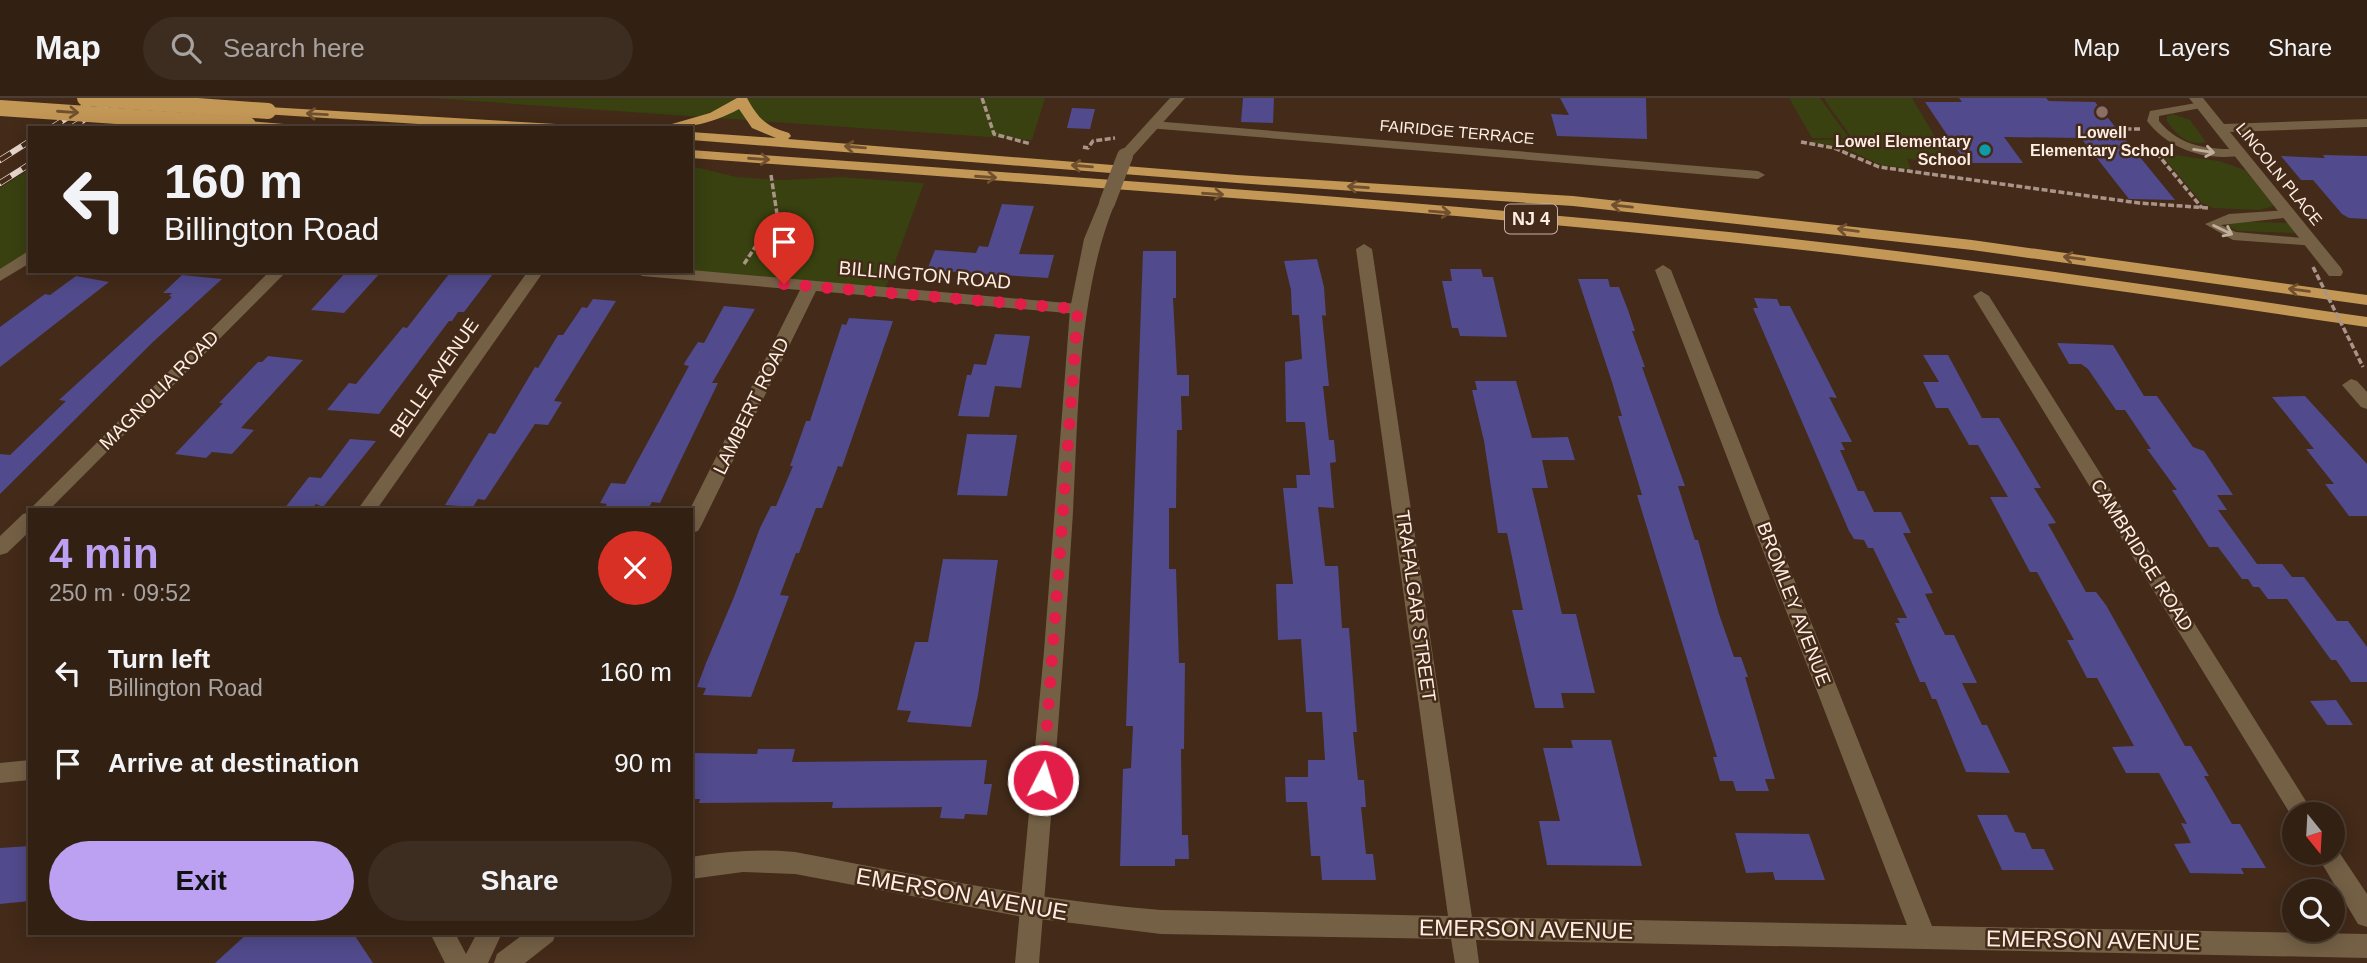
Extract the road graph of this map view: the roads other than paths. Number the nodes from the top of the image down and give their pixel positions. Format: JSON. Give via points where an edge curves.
{"nodes":[{"id":1,"x":85,"y":98,"type":"edge"},
{"id":2,"x":254,"y":98,"type":"edge"},
{"id":3,"x":1178,"y":98,"type":"edge"},
{"id":4,"x":743,"y":99,"type":"edge"},
{"id":5,"x":2199,"y":102,"type":"edge"},
{"id":6,"x":0,"y":108,"type":"edge"},
{"id":7,"x":2367,"y":123,"type":"edge"},
{"id":8,"x":1153,"y":125,"type":"junction"},
{"id":9,"x":215,"y":126,"type":"edge"},
{"id":10,"x":260,"y":126,"type":"edge"},
{"id":11,"x":522,"y":126,"type":"edge"},
{"id":12,"x":682,"y":126,"type":"edge"},
{"id":13,"x":2220,"y":128,"type":"junction"},
{"id":14,"x":693,"y":136,"type":"edge"},
{"id":15,"x":826,"y":145,"type":"junction"},
{"id":16,"x":2240,"y":153,"type":"junction"},
{"id":17,"x":693,"y":154,"type":"edge"},
{"id":18,"x":1758,"y":175,"type":"dead end"},
{"id":19,"x":2288,"y":214,"type":"junction"},
{"id":20,"x":2312,"y":243,"type":"junction"},
{"id":21,"x":1364,"y":248,"type":"dead end"},
{"id":22,"x":28,"y":256,"type":"edge"},
{"id":23,"x":1663,"y":270,"type":"dead end"},
{"id":24,"x":2335,"y":272,"type":"dead end"},
{"id":25,"x":277,"y":273,"type":"edge"},
{"id":26,"x":535,"y":273,"type":"edge"},
{"id":27,"x":665,"y":273,"type":"edge"},
{"id":28,"x":0,"y":276,"type":"edge"},
{"id":29,"x":810,"y":286,"type":"junction"},
{"id":30,"x":1981,"y":296,"type":"dead end"},
{"id":31,"x":2367,"y":300,"type":"edge"},
{"id":32,"x":1078,"y":309,"type":"junction"},
{"id":33,"x":2367,"y":322,"type":"edge"},
{"id":34,"x":2351,"y":385,"type":"dead end"},
{"id":35,"x":2367,"y":402,"type":"edge"},
{"id":36,"x":40,"y":508,"type":"edge"},
{"id":37,"x":369,"y":508,"type":"edge"},
{"id":38,"x":28,"y":521,"type":"edge"},
{"id":39,"x":693,"y":522,"type":"edge"},
{"id":40,"x":0,"y":548,"type":"edge"},
{"id":41,"x":28,"y":770,"type":"edge"},
{"id":42,"x":0,"y":773,"type":"edge"},
{"id":43,"x":2296,"y":802,"type":"edge"},
{"id":44,"x":2335,"y":865,"type":"edge"},
{"id":45,"x":693,"y":867,"type":"edge"},
{"id":46,"x":1031,"y":908,"type":"junction"},
{"id":47,"x":2367,"y":916,"type":"edge"},
{"id":48,"x":1462,"y":928,"type":"junction"},
{"id":49,"x":443,"y":935,"type":"edge"},
{"id":50,"x":489,"y":935,"type":"edge"},
{"id":51,"x":541,"y":935,"type":"edge"},
{"id":52,"x":1924,"y":937,"type":"junction"},
{"id":53,"x":2367,"y":946,"type":"edge"},
{"id":54,"x":458,"y":963,"type":"edge"},
{"id":55,"x":475,"y":963,"type":"edge"},
{"id":56,"x":506,"y":963,"type":"edge"},
{"id":57,"x":1027,"y":963,"type":"edge"},
{"id":58,"x":1467,"y":963,"type":"edge"}],
"edges":[{"from":11,"to":1,"type":"highway","one_way":true,"bridge":true},
{"from":2,"to":9,"type":"street"},
{"from":3,"to":8,"type":"street"},
{"from":4,"to":12,"type":"highway","via":[[725,112]]},
{"from":4,"to":15,"type":"highway","via":[[750,120],[769,133]]},
{"from":5,"to":13,"type":"street","name":"LINCOLN PLACE"},
{"from":5,"to":16,"type":"lane","one_way":true,"via":[[2154,113],[2153,121],[2177,144],[2203,152]]},
{"from":6,"to":10,"type":"highway","one_way":true,"bridge":true},
{"from":7,"to":13,"type":"street"},
{"from":8,"to":18,"type":"street","name":"FAIRIDGE TERRACE"},
{"from":8,"to":32,"type":"street","bridge":true,"via":[[1125,156],[1092,239]]},
{"from":13,"to":16,"type":"street","name":"LINCOLN PLACE"},
{"from":14,"to":15,"type":"highway","number":"NJ 4"},
{"from":31,"to":15,"type":"highway","number":"NJ 4","one_way":true,"via":[[1972,245],[1573,201]]},
{"from":16,"to":19,"type":"street","name":"LINCOLN PLACE"},
{"from":17,"to":33,"type":"highway","number":"NJ 4","one_way":true,"via":[[1729,237],[2006,269]]},
{"from":19,"to":20,"type":"street","name":"LINCOLN PLACE"},
{"from":19,"to":20,"type":"lane","one_way":true,"via":[[2229,218],[2211,224],[2233,236]]},
{"from":20,"to":24,"type":"street","name":"LINCOLN PLACE"},
{"from":21,"to":48,"type":"street","name":"TRAFALGAR STREET"},
{"from":22,"to":28,"type":"street"},
{"from":23,"to":52,"type":"street","name":"BROMLEY AVENUE"},
{"from":25,"to":36,"type":"street","name":"MAGNOLIA ROAD"},
{"from":26,"to":37,"type":"street","name":"BELLE AVENUE"},
{"from":27,"to":29,"type":"street","name":"BILLINGTON ROAD"},
{"from":29,"to":32,"type":"street","name":"BILLINGTON ROAD"},
{"from":29,"to":39,"type":"street","name":"LAMBERT ROAD"},
{"from":30,"to":43,"type":"street","name":"CAMBRIDGE ROAD"},
{"from":32,"to":46,"type":"street"},
{"from":34,"to":35,"type":"street"},
{"from":38,"to":40,"type":"street"},
{"from":41,"to":42,"type":"street"},
{"from":44,"to":47,"type":"street"},
{"from":45,"to":46,"type":"street","name":"EMERSON AVENUE","via":[[754,860],[795,863]]},
{"from":46,"to":48,"type":"street","name":"EMERSON AVENUE","via":[[1161,922]]},
{"from":46,"to":57,"type":"street"},
{"from":48,"to":52,"type":"street","name":"EMERSON AVENUE"},
{"from":48,"to":58,"type":"street","name":"TRAFALGAR STREET"},
{"from":49,"to":54,"type":"street"},
{"from":50,"to":55,"type":"street"},
{"from":51,"to":56,"type":"street"},
{"from":52,"to":53,"type":"street","name":"EMERSON AVENUE"}]}
